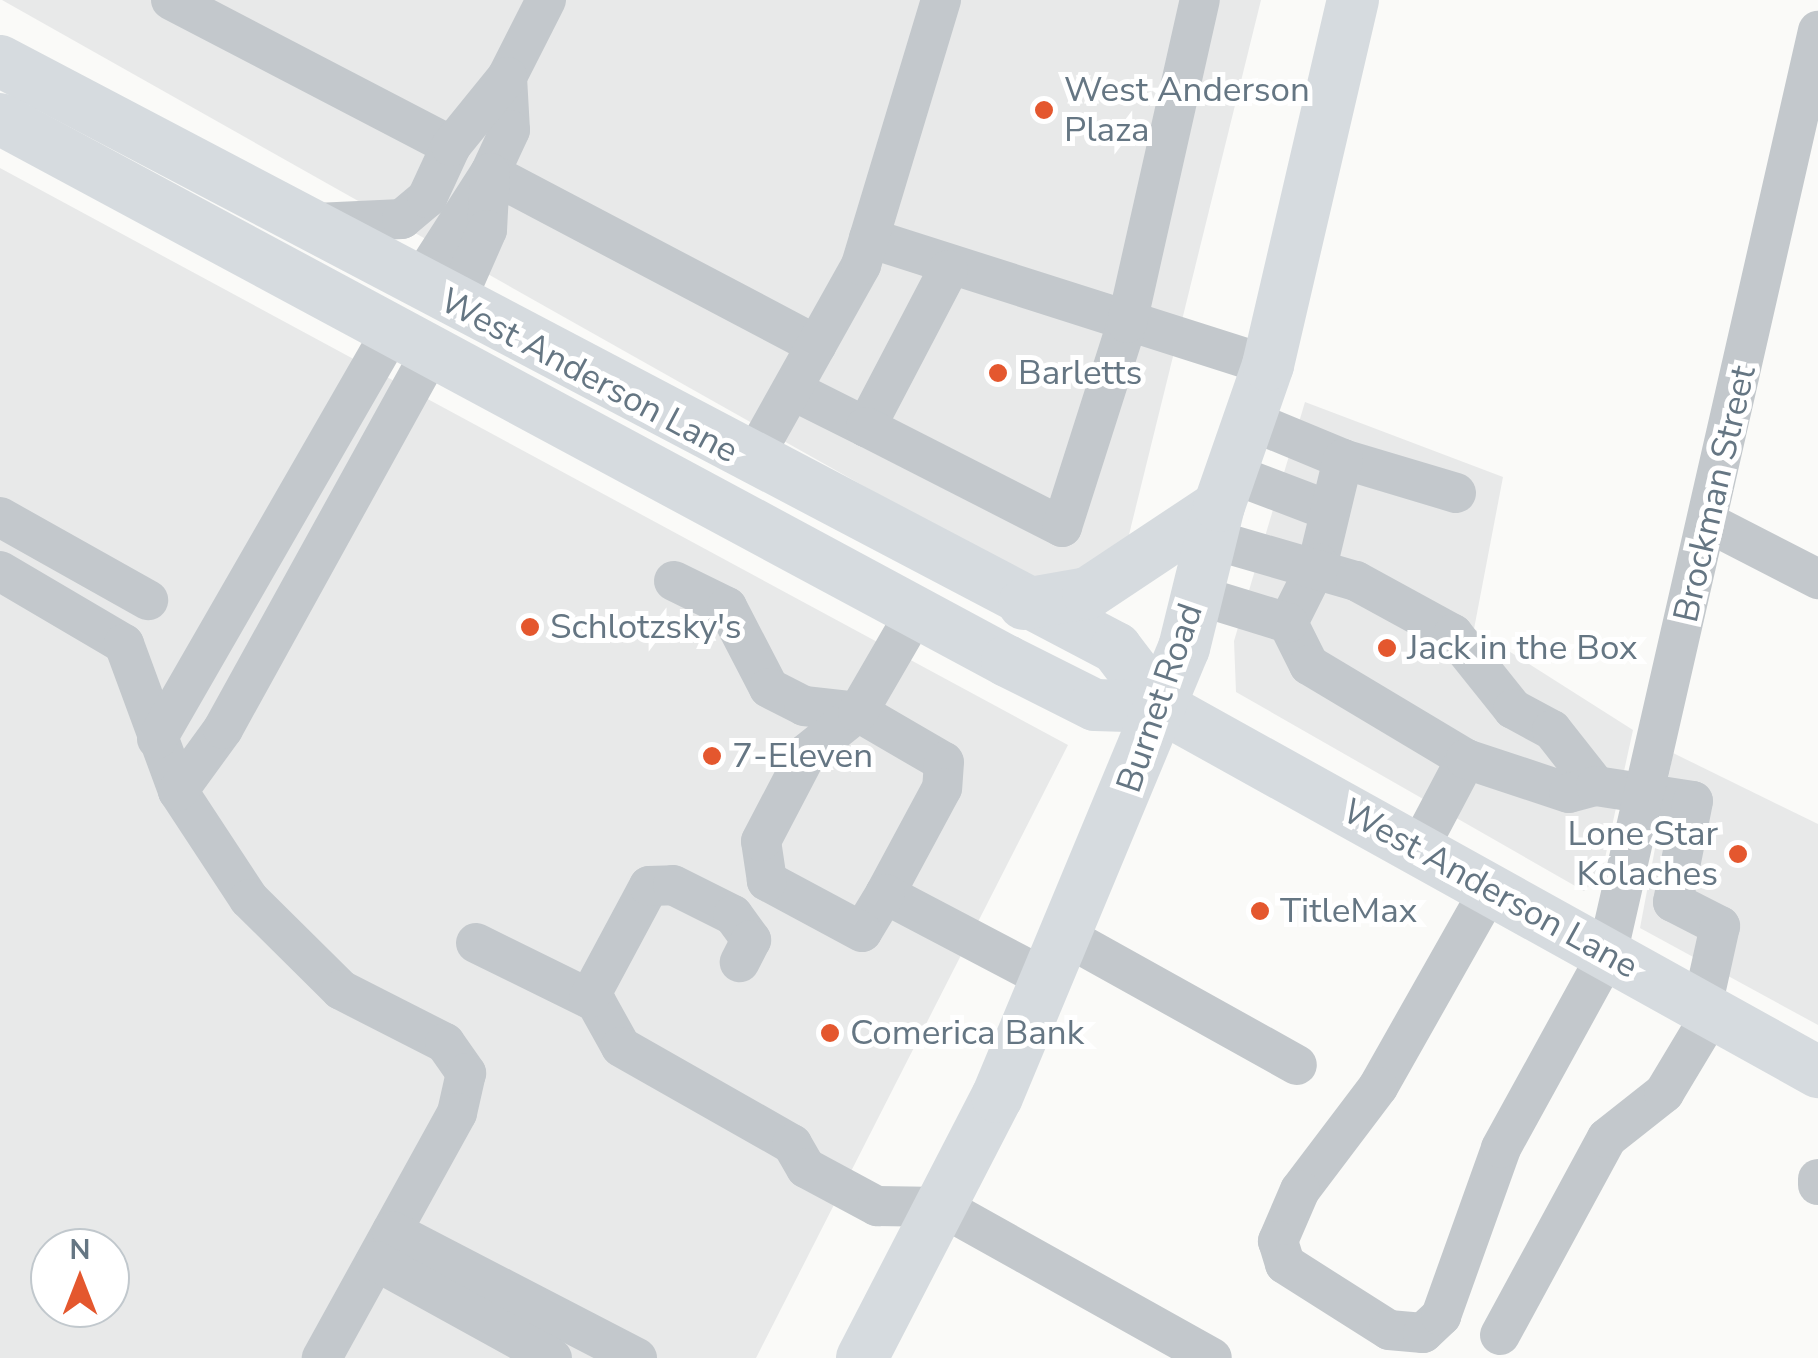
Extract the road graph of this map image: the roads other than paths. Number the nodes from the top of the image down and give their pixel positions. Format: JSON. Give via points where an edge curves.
{"nodes":[{"id":1,"x":171,"y":0,"type":"edge"},
{"id":2,"x":546,"y":0,"type":"edge"},
{"id":3,"x":941,"y":0,"type":"edge"},
{"id":4,"x":1200,"y":0,"type":"edge"},
{"id":5,"x":1353,"y":0,"type":"edge"},
{"id":6,"x":1818,"y":31,"type":"edge"},
{"id":7,"x":0,"y":62,"type":"edge"},
{"id":8,"x":507,"y":78,"type":"junction"},
{"id":9,"x":0,"y":119,"type":"edge"},
{"id":10,"x":450,"y":146,"type":"junction"},
{"id":11,"x":490,"y":172,"type":"junction"},
{"id":12,"x":302,"y":222,"type":"junction"},
{"id":13,"x":869,"y":238,"type":"junction"},
{"id":14,"x":948,"y":270,"type":"junction"},
{"id":15,"x":424,"y":317,"type":"junction"},
{"id":16,"x":1128,"y":323,"type":"junction"},
{"id":17,"x":816,"y":345,"type":"junction"},
{"id":18,"x":1268,"y":365,"type":"junction"},
{"id":19,"x":792,"y":390,"type":"junction"},
{"id":20,"x":1249,"y":420,"type":"junction"},
{"id":21,"x":866,"y":428,"type":"junction"},
{"id":22,"x":1343,"y":459,"type":"junction"},
{"id":23,"x":751,"y":462,"type":"junction"},
{"id":24,"x":1456,"y":493,"type":"dead end"},
{"id":25,"x":1220,"y":506,"type":"junction"},
{"id":26,"x":1330,"y":510,"type":"junction"},
{"id":27,"x":0,"y":517,"type":"edge"},
{"id":28,"x":1709,"y":523,"type":"junction"},
{"id":29,"x":0,"y":571,"type":"edge"},
{"id":30,"x":1313,"y":573,"type":"junction"},
{"id":31,"x":1818,"y":579,"type":"edge"},
{"id":32,"x":674,"y":581,"type":"dead end"},
{"id":33,"x":1197,"y":595,"type":"junction"},
{"id":34,"x":148,"y":600,"type":"dead end"},
{"id":35,"x":1024,"y":604,"type":"junction"},
{"id":36,"x":916,"y":612,"type":"junction"},
{"id":37,"x":1288,"y":624,"type":"junction"},
{"id":38,"x":1161,"y":707,"type":"junction"},
{"id":39,"x":858,"y":712,"type":"junction"},
{"id":40,"x":158,"y":739,"type":"junction"},
{"id":41,"x":1466,"y":759,"type":"junction"},
{"id":42,"x":1596,"y":786,"type":"junction"},
{"id":43,"x":178,"y":792,"type":"junction"},
{"id":44,"x":1645,"y":792,"type":"junction"},
{"id":45,"x":1419,"y":848,"type":"junction"},
{"id":46,"x":1490,"y":889,"type":"junction"},
{"id":47,"x":885,"y":894,"type":"junction"},
{"id":48,"x":476,"y":943,"type":"dead end"},
{"id":49,"x":1606,"y":955,"type":"junction"},
{"id":50,"x":1058,"y":959,"type":"junction"},
{"id":51,"x":740,"y":962,"type":"dead end"},
{"id":52,"x":589,"y":998,"type":"junction"},
{"id":53,"x":1707,"y":1010,"type":"junction"},
{"id":54,"x":1298,"y":1065,"type":"dead end"},
{"id":55,"x":1818,"y":1072,"type":"edge"},
{"id":56,"x":942,"y":1207,"type":"junction"},
{"id":57,"x":384,"y":1246,"type":"junction"},
{"id":58,"x":1500,"y":1335,"type":"dead end"},
{"id":59,"x":322,"y":1358,"type":"edge"},
{"id":60,"x":552,"y":1358,"type":"edge"},
{"id":61,"x":637,"y":1358,"type":"edge"},
{"id":62,"x":862,"y":1358,"type":"edge"},
{"id":63,"x":1212,"y":1358,"type":"edge"}],
"edges":[{"from":1,"to":10,"type":"street"},
{"from":2,"to":8,"type":"street"},
{"from":3,"to":13,"type":"street"},
{"from":4,"to":16,"type":"street"},
{"from":5,"to":18,"type":"main road","name":"Burnet Road"},
{"from":6,"to":28,"type":"street","name":"Brockman Street"},
{"from":7,"to":12,"type":"main road","name":"West Anderson Lane"},
{"from":8,"to":10,"type":"street"},
{"from":8,"to":11,"type":"street","via":[[510,130]]},
{"from":9,"to":15,"type":"main road","name":"West Anderson Lane"},
{"from":10,"to":12,"type":"street","via":[[427,198],[402,219],[366,228]]},
{"from":11,"to":15,"type":"street","via":[[487,230]]},
{"from":11,"to":17,"type":"street"},
{"from":12,"to":15,"type":"main road","name":"West Anderson Lane"},
{"from":13,"to":14,"type":"street"},
{"from":13,"to":17,"type":"street"},
{"from":14,"to":16,"type":"street"},
{"from":14,"to":21,"type":"street"},
{"from":15,"to":23,"type":"main road","name":"West Anderson Lane"},
{"from":15,"to":36,"type":"main road","name":"West Anderson Lane"},
{"from":15,"to":40,"type":"street"},
{"from":15,"to":43,"type":"street","via":[[223,729]]},
{"from":16,"to":18,"type":"street"},
{"from":16,"to":21,"type":"street","via":[[1062,527]]},
{"from":17,"to":19,"type":"street"},
{"from":18,"to":20,"type":"main road","name":"Burnet Road"},
{"from":19,"to":21,"type":"street"},
{"from":19,"to":23,"type":"street"},
{"from":20,"to":22,"type":"street"},
{"from":20,"to":25,"type":"main road","name":"Burnet Road"},
{"from":22,"to":24,"type":"street"},
{"from":22,"to":26,"type":"street"},
{"from":23,"to":35,"type":"main road","name":"West Anderson Lane"},
{"from":25,"to":26,"type":"street"},
{"from":25,"to":30,"type":"street"},
{"from":25,"to":33,"type":"main road","name":"Burnet Road"},
{"from":25,"to":35,"type":"main road","via":[[1088,593]]},
{"from":26,"to":30,"type":"street"},
{"from":27,"to":34,"type":"street"},
{"from":28,"to":31,"type":"street"},
{"from":28,"to":44,"type":"street","name":"Brockman Street"},
{"from":29,"to":40,"type":"street","via":[[124,644]]},
{"from":30,"to":37,"type":"street"},
{"from":30,"to":42,"type":"street","via":[[1356,581],[1453,634],[1513,709],[1552,730]]},
{"from":32,"to":39,"type":"street","via":[[727,607],[769,688],[804,706]]},
{"from":33,"to":37,"type":"street"},
{"from":33,"to":38,"type":"main road","name":"Burnet Road"},
{"from":35,"to":38,"type":"main road","name":"West Anderson Lane","via":[[1116,648]]},
{"from":36,"to":38,"type":"main road","name":"West Anderson Lane","via":[[1095,705]]},
{"from":36,"to":39,"type":"street"},
{"from":37,"to":41,"type":"street","via":[[1309,664]]},
{"from":38,"to":45,"type":"main road","name":"West Anderson Lane"},
{"from":38,"to":50,"type":"main road","name":"Burnet Road"},
{"from":39,"to":47,"type":"street","via":[[944,762],[942,788]]},
{"from":39,"to":47,"type":"street","via":[[807,752],[762,855],[767,881],[862,932]]},
{"from":40,"to":43,"type":"street"},
{"from":41,"to":42,"type":"street","via":[[1568,792]]},
{"from":41,"to":45,"type":"street"},
{"from":42,"to":44,"type":"street"},
{"from":43,"to":57,"type":"street","via":[[249,899],[341,990],[444,1043],[466,1073],[457,1113]]},
{"from":44,"to":49,"type":"street","name":"Brockman Street"},
{"from":44,"to":53,"type":"street","via":[[1693,801],[1672,902],[1720,926]]},
{"from":45,"to":46,"type":"main road","name":"West Anderson Lane"},
{"from":46,"to":49,"type":"main road","name":"West Anderson Lane"},
{"from":46,"to":49,"type":"street","name":"Brockman Street","via":[[1378,1088],[1300,1190],[1278,1241],[1285,1264],[1389,1330],[1424,1333],[1441,1316],[1501,1148]]},
{"from":47,"to":50,"type":"street"},
{"from":48,"to":52,"type":"street"},
{"from":49,"to":53,"type":"main road","name":"West Anderson Lane"},
{"from":50,"to":54,"type":"street"},
{"from":50,"to":56,"type":"main road","name":"Burnet Road"},
{"from":51,"to":52,"type":"street","via":[[751,940],[734,915],[673,885],[649,886]]},
{"from":52,"to":56,"type":"street","via":[[620,1047],[792,1144],[806,1168],[877,1206]]},
{"from":53,"to":55,"type":"main road","name":"West Anderson Lane"},
{"from":53,"to":58,"type":"street","via":[[1664,1093],[1607,1138]]},
{"from":56,"to":62,"type":"main road","name":"Burnet Road"},
{"from":56,"to":63,"type":"street"},
{"from":57,"to":59,"type":"street"},
{"from":57,"to":60,"type":"street"},
{"from":57,"to":61,"type":"street"}]}
